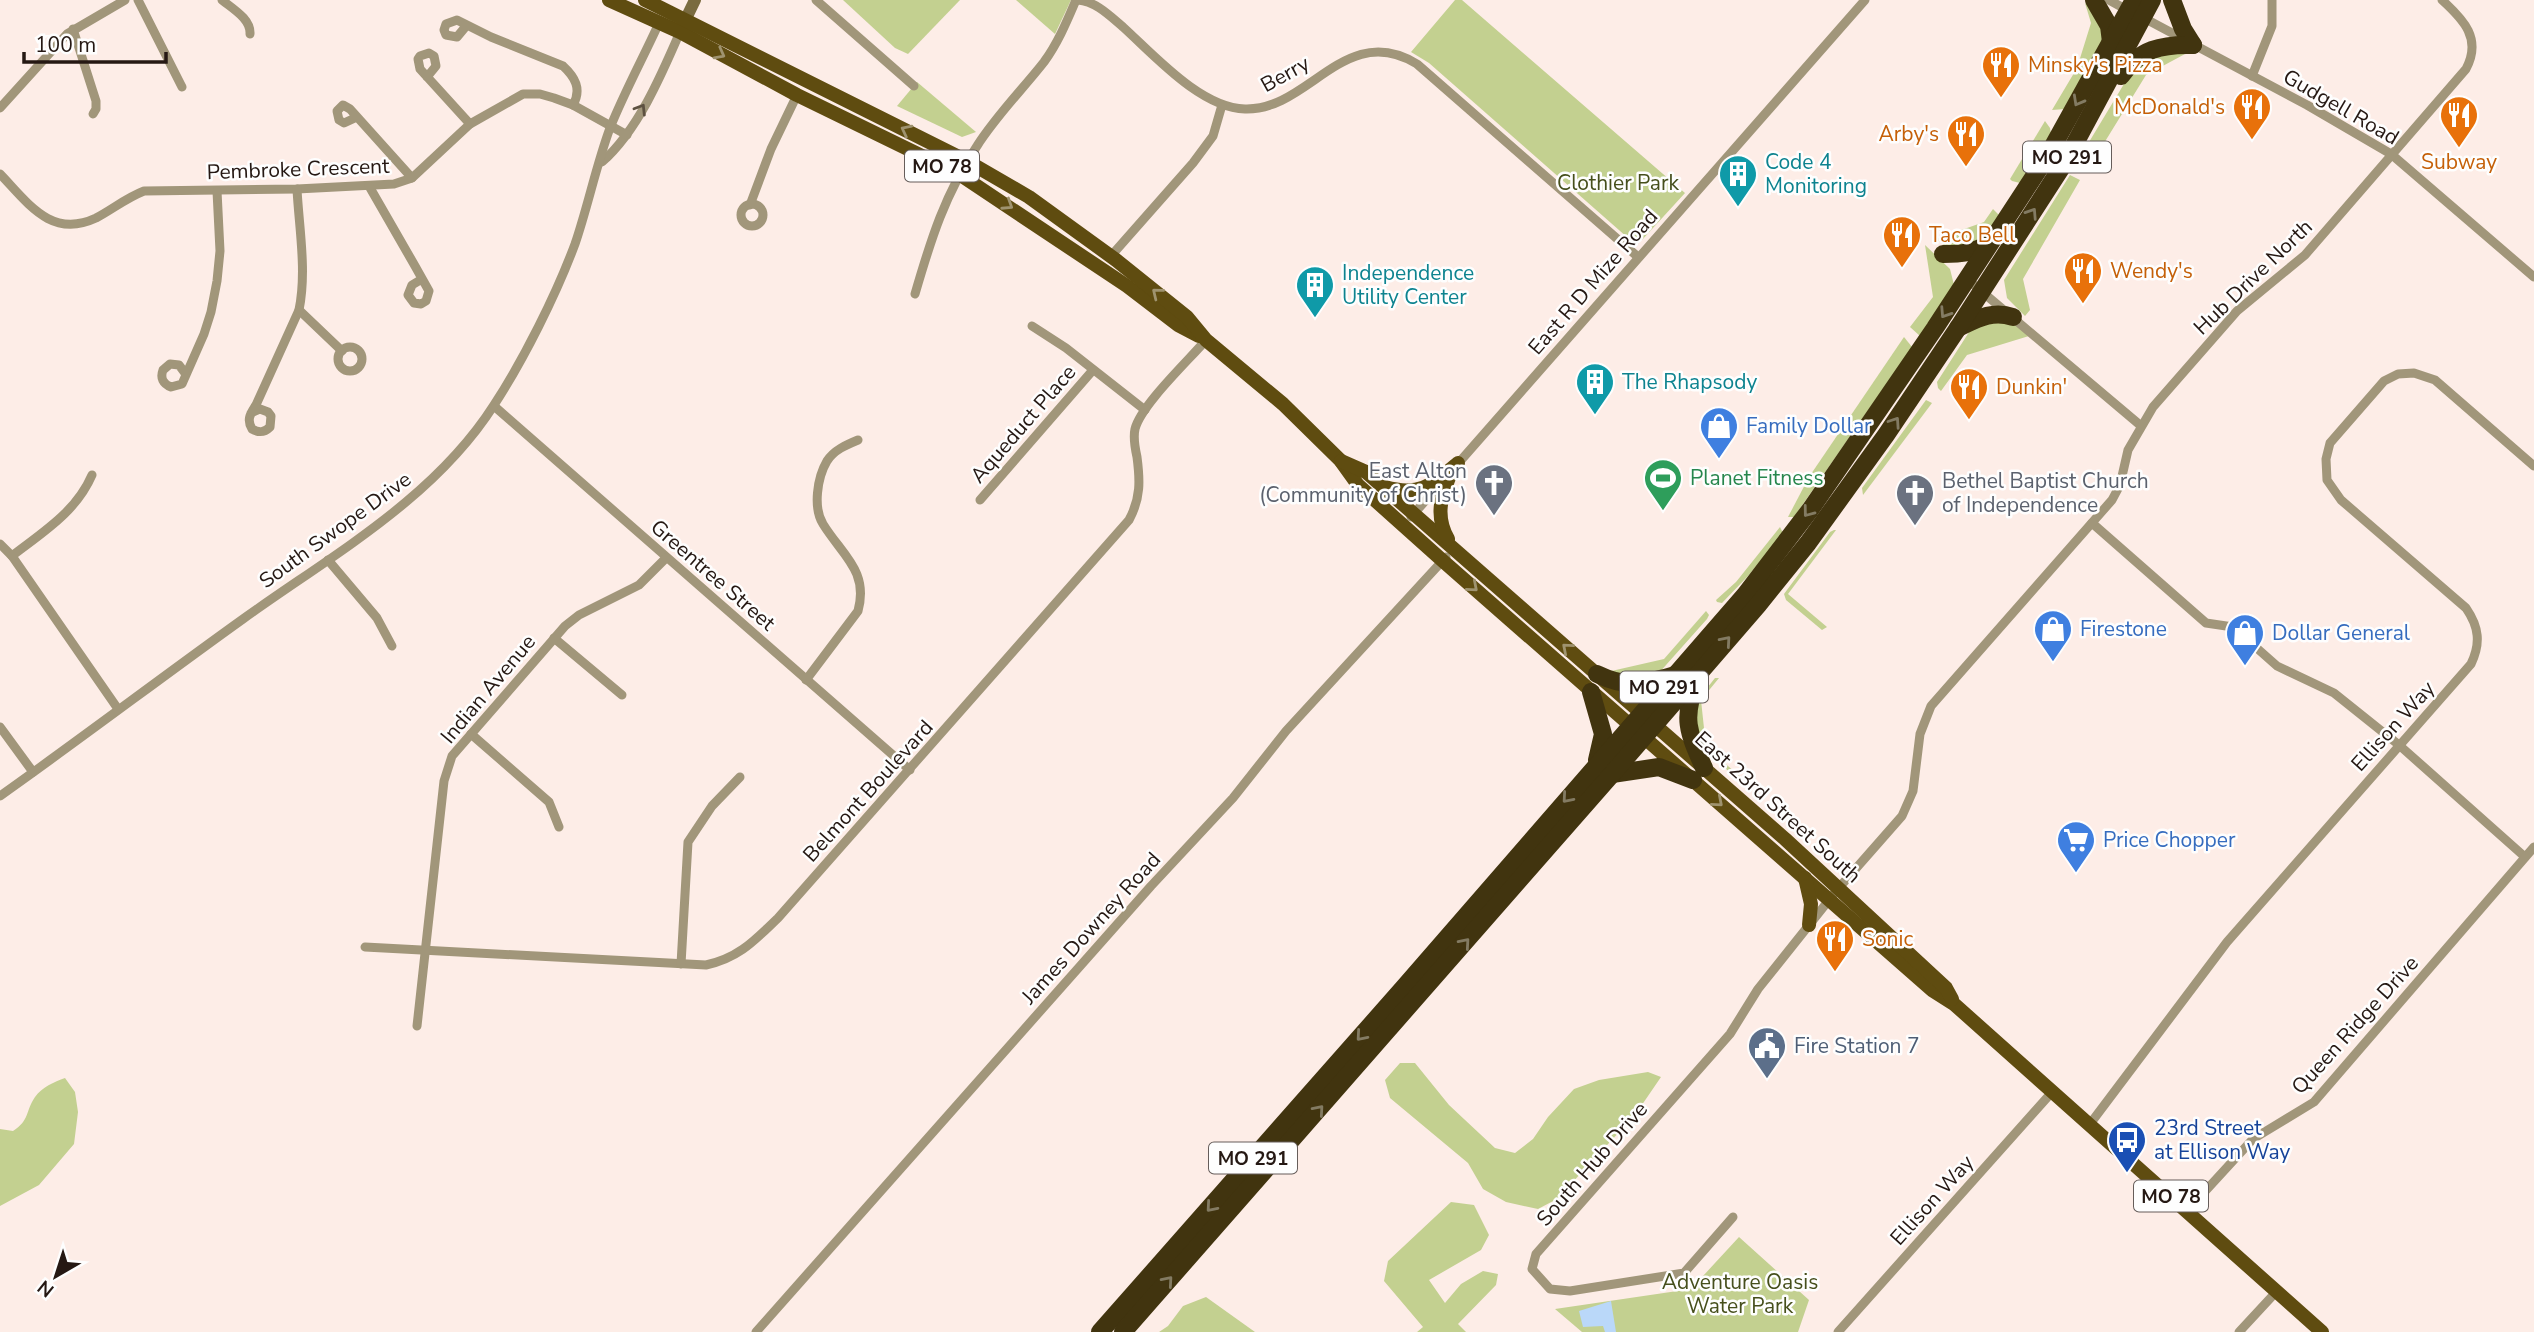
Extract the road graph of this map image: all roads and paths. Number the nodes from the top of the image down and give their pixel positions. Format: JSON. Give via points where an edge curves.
{"nodes":[{"id":1,"x":125,"y":0,"type":"edge"},
{"id":2,"x":138,"y":0,"type":"edge"},
{"id":3,"x":222,"y":0,"type":"edge"},
{"id":4,"x":609,"y":0,"type":"edge"},
{"id":5,"x":645,"y":0,"type":"edge"},
{"id":6,"x":695,"y":0,"type":"edge"},
{"id":7,"x":816,"y":0,"type":"edge"},
{"id":8,"x":1077,"y":0,"type":"edge"},
{"id":9,"x":1864,"y":0,"type":"edge"},
{"id":10,"x":2094,"y":0,"type":"edge"},
{"id":11,"x":2109,"y":0,"type":"edge"},
{"id":12,"x":2152,"y":0,"type":"edge"},
{"id":13,"x":2172,"y":0,"type":"edge"},
{"id":14,"x":2272,"y":0,"type":"edge"},
{"id":15,"x":2442,"y":0,"type":"edge"},
{"id":16,"x":671,"y":5,"type":"edge"},
{"id":17,"x":2135,"y":10,"type":"edge"},
{"id":18,"x":659,"y":23,"type":"junction"},
{"id":19,"x":467,"y":25,"type":"dead end"},
{"id":20,"x":683,"y":26,"type":"junction"},
{"id":21,"x":73,"y":29,"type":"junction"},
{"id":22,"x":250,"y":34,"type":"dead end"},
{"id":23,"x":2111,"y":42,"type":"junction"},
{"id":24,"x":2193,"y":45,"type":"junction"},
{"id":25,"x":2252,"y":76,"type":"junction"},
{"id":26,"x":427,"y":77,"type":"dead end"},
{"id":27,"x":914,"y":86,"type":"dead end"},
{"id":28,"x":183,"y":87,"type":"dead end"},
{"id":29,"x":797,"y":94,"type":"junction"},
{"id":30,"x":573,"y":105,"type":"junction"},
{"id":31,"x":1222,"y":105,"type":"junction"},
{"id":32,"x":0,"y":108,"type":"edge"},
{"id":33,"x":93,"y":114,"type":"dead end"},
{"id":34,"x":357,"y":117,"type":"dead end"},
{"id":35,"x":470,"y":124,"type":"junction"},
{"id":36,"x":2086,"y":124,"type":"junction"},
{"id":37,"x":611,"y":125,"type":"junction"},
{"id":38,"x":627,"y":135,"type":"junction"},
{"id":39,"x":2391,"y":154,"type":"junction"},
{"id":40,"x":601,"y":163,"type":"junction"},
{"id":41,"x":963,"y":167,"type":"junction"},
{"id":42,"x":0,"y":175,"type":"edge"},
{"id":43,"x":412,"y":178,"type":"junction"},
{"id":44,"x":369,"y":186,"type":"junction"},
{"id":45,"x":297,"y":189,"type":"junction"},
{"id":46,"x":217,"y":191,"type":"junction"},
{"id":47,"x":750,"y":205,"type":"dead end"},
{"id":48,"x":1992,"y":241,"type":"junction"},
{"id":49,"x":1944,"y":254,"type":"dead end"},
{"id":50,"x":1111,"y":256,"type":"junction"},
{"id":51,"x":1638,"y":257,"type":"junction"},
{"id":52,"x":2534,"y":277,"type":"edge"},
{"id":53,"x":422,"y":279,"type":"dead end"},
{"id":54,"x":1967,"y":279,"type":"junction"},
{"id":55,"x":1982,"y":291,"type":"junction"},
{"id":56,"x":915,"y":294,"type":"dead end"},
{"id":57,"x":299,"y":310,"type":"junction"},
{"id":58,"x":2013,"y":317,"type":"junction"},
{"id":59,"x":1032,"y":326,"type":"dead end"},
{"id":60,"x":1958,"y":328,"type":"junction"},
{"id":61,"x":1206,"y":340,"type":"junction"},
{"id":62,"x":342,"y":351,"type":"dead end"},
{"id":63,"x":1093,"y":370,"type":"junction"},
{"id":64,"x":185,"y":373,"type":"dead end"},
{"id":65,"x":494,"y":406,"type":"junction"},
{"id":66,"x":1145,"y":410,"type":"junction"},
{"id":67,"x":251,"y":413,"type":"dead end"},
{"id":68,"x":2140,"y":425,"type":"junction"},
{"id":69,"x":858,"y":440,"type":"dead end"},
{"id":70,"x":1340,"y":460,"type":"junction"},
{"id":71,"x":2534,"y":466,"type":"edge"},
{"id":72,"x":1455,"y":467,"type":"junction"},
{"id":73,"x":92,"y":475,"type":"dead end"},
{"id":74,"x":1382,"y":486,"type":"junction"},
{"id":75,"x":980,"y":500,"type":"dead end"},
{"id":76,"x":1415,"y":513,"type":"junction"},
{"id":77,"x":2092,"y":523,"type":"junction"},
{"id":78,"x":1404,"y":525,"type":"junction"},
{"id":79,"x":0,"y":544,"type":"edge"},
{"id":80,"x":1454,"y":549,"type":"junction"},
{"id":81,"x":12,"y":556,"type":"junction"},
{"id":82,"x":666,"y":558,"type":"junction"},
{"id":83,"x":328,"y":560,"type":"junction"},
{"id":84,"x":1443,"y":561,"type":"junction"},
{"id":85,"x":554,"y":638,"type":"junction"},
{"id":86,"x":392,"y":646,"type":"dead end"},
{"id":87,"x":1704,"y":667,"type":"junction"},
{"id":88,"x":1597,"y":674,"type":"junction"},
{"id":89,"x":1675,"y":675,"type":"junction"},
{"id":90,"x":806,"y":680,"type":"junction"},
{"id":91,"x":1591,"y":692,"type":"junction"},
{"id":92,"x":622,"y":695,"type":"dead end"},
{"id":93,"x":118,"y":709,"type":"junction"},
{"id":94,"x":1643,"y":725,"type":"junction"},
{"id":95,"x":0,"y":727,"type":"edge"},
{"id":96,"x":471,"y":734,"type":"junction"},
{"id":97,"x":2399,"y":745,"type":"junction"},
{"id":98,"x":1594,"y":768,"type":"junction"},
{"id":99,"x":910,"y":770,"type":"junction"},
{"id":100,"x":33,"y":772,"type":"junction"},
{"id":101,"x":1612,"y":774,"type":"junction"},
{"id":102,"x":1699,"y":774,"type":"junction"},
{"id":103,"x":740,"y":777,"type":"dead end"},
{"id":104,"x":0,"y":796,"type":"edge"},
{"id":105,"x":559,"y":827,"type":"dead end"},
{"id":106,"x":2534,"y":846,"type":"edge"},
{"id":107,"x":2525,"y":857,"type":"junction"},
{"id":108,"x":1805,"y":878,"type":"junction"},
{"id":109,"x":1833,"y":895,"type":"junction"},
{"id":110,"x":1809,"y":925,"type":"junction"},
{"id":111,"x":365,"y":947,"type":"dead end"},
{"id":112,"x":425,"y":950,"type":"junction"},
{"id":113,"x":681,"y":964,"type":"junction"},
{"id":114,"x":417,"y":1026,"type":"dead end"},
{"id":115,"x":2053,"y":1091,"type":"junction"},
{"id":116,"x":2090,"y":1124,"type":"junction"},
{"id":117,"x":2187,"y":1211,"type":"junction"},
{"id":118,"x":1733,"y":1217,"type":"dead end"},
{"id":119,"x":2277,"y":1291,"type":"junction"},
{"id":120,"x":756,"y":1332,"type":"edge"},
{"id":121,"x":1100,"y":1332,"type":"edge"},
{"id":122,"x":1124,"y":1332,"type":"edge"},
{"id":123,"x":1838,"y":1332,"type":"edge"},
{"id":124,"x":2239,"y":1332,"type":"edge"},
{"id":125,"x":2322,"y":1332,"type":"edge"}],
"edges":[{"from":1,"to":21,"type":"street"},
{"from":2,"to":28,"type":"street"},
{"from":3,"to":22,"type":"street","via":[[247,21]]},
{"from":4,"to":18,"type":"main road","number":"MO 78"},
{"from":5,"to":16,"type":"main road","number":"MO 78"},
{"from":6,"to":20,"type":"street"},
{"from":7,"to":27,"type":"street"},
{"from":8,"to":31,"type":"street","name":"Berry","via":[[1108,14],[1196,92]]},
{"from":8,"to":41,"type":"street","via":[[1045,60]]},
{"from":9,"to":51,"type":"street","name":"East R D Mize Road"},
{"from":10,"to":23,"type":"highway","via":[[2109,26]]},
{"from":11,"to":17,"type":"street","name":"Gudgell Road"},
{"from":12,"to":17,"type":"highway","number":"MO 291"},
{"from":13,"to":24,"type":"highway"},
{"from":14,"to":25,"type":"street","via":[[2272,26]]},
{"from":15,"to":39,"type":"street","via":[[2469,29],[2473,41],[2470,61]]},
{"from":16,"to":18,"type":"street"},
{"from":16,"to":20,"type":"main road","number":"MO 78"},
{"from":17,"to":23,"type":"highway","number":"MO 291"},
{"from":17,"to":24,"type":"street","name":"Gudgell Road"},
{"from":17,"to":36,"type":"highway","number":"MO 291"},
{"from":18,"to":20,"type":"main road","number":"MO 78"},
{"from":18,"to":37,"type":"street","name":"South Swope Drive"},
{"from":19,"to":30,"type":"street","via":[[563,66],[578,87]]},
{"from":20,"to":29,"type":"main road","number":"MO 78","one_way":true},
{"from":38,"to":20,"type":"street","name":"South Swope Drive","one_way":true},
{"from":41,"to":20,"type":"main road","number":"MO 78","one_way":true},
{"from":21,"to":32,"type":"street"},
{"from":21,"to":33,"type":"street","via":[[96,101]]},
{"from":23,"to":48,"type":"highway","number":"MO 291","one_way":true,"via":[[2048,155]]},
{"from":24,"to":25,"type":"street","name":"Gudgell Road"},
{"from":24,"to":36,"type":"highway","via":[[2157,47],[2138,55]]},
{"from":25,"to":39,"type":"street","name":"Gudgell Road"},
{"from":26,"to":35,"type":"street"},
{"from":29,"to":41,"type":"main road","number":"MO 78"},
{"from":29,"to":47,"type":"street"},
{"from":30,"to":35,"type":"street","name":"Pembroke Crescent","via":[[540,94],[523,94]]},
{"from":30,"to":37,"type":"street","name":"Pembroke Crescent"},
{"from":31,"to":50,"type":"street","via":[[1213,136]]},
{"from":31,"to":51,"type":"street","name":"Berry","via":[[1246,109],[1271,106],[1347,60],[1369,52],[1390,52],[1417,64]]},
{"from":34,"to":43,"type":"street"},
{"from":35,"to":43,"type":"street","name":"Pembroke Crescent"},
{"from":55,"to":36,"type":"highway","number":"MO 291","one_way":true},
{"from":37,"to":38,"type":"street","name":"Pembroke Crescent"},
{"from":37,"to":40,"type":"street","name":"South Swope Drive"},
{"from":38,"to":40,"type":"street","name":"South Swope Drive"},
{"from":39,"to":52,"type":"street","name":"Gudgell Road"},
{"from":39,"to":68,"type":"street","name":"Hub Drive North","via":[[2305,255],[2238,311]]},
{"from":40,"to":65,"type":"street","name":"South Swope Drive","via":[[575,244]]},
{"from":41,"to":50,"type":"main road","number":"MO 78","via":[[1029,197]]},
{"from":41,"to":56,"type":"street","via":[[936,223]]},
{"from":41,"to":61,"type":"main road","number":"MO 78","one_way":true,"via":[[1178,325]]},
{"from":42,"to":46,"type":"street","name":"Pembroke Crescent","via":[[40,216],[65,225],[96,218],[144,191]]},
{"from":43,"to":44,"type":"street","name":"Pembroke Crescent"},
{"from":44,"to":45,"type":"street","name":"Pembroke Crescent"},
{"from":44,"to":53,"type":"street"},
{"from":45,"to":46,"type":"street","name":"Pembroke Crescent"},
{"from":45,"to":57,"type":"street","via":[[302,256]]},
{"from":46,"to":64,"type":"street","via":[[217,281],[204,334]]},
{"from":48,"to":49,"type":"highway","via":[[1969,253]]},
{"from":48,"to":54,"type":"highway","number":"MO 291"},
{"from":61,"to":50,"type":"main road","number":"MO 78","one_way":true,"via":[[1187,317]]},
{"from":51,"to":72,"type":"street","name":"East R D Mize Road"},
{"from":54,"to":55,"type":"street"},
{"from":54,"to":89,"type":"highway","number":"MO 291","one_way":true,"via":[[1810,510],[1745,595]]},
{"from":55,"to":58,"type":"street"},
{"from":55,"to":60,"type":"highway","number":"MO 291"},
{"from":57,"to":62,"type":"street"},
{"from":57,"to":67,"type":"street"},
{"from":58,"to":60,"type":"highway","via":[[1990,314]]},
{"from":58,"to":68,"type":"street"},
{"from":59,"to":63,"type":"street"},
{"from":87,"to":60,"type":"highway","number":"MO 291","one_way":true,"via":[[1808,543]]},
{"from":61,"to":66,"type":"street","name":"Belmont Boulevard"},
{"from":61,"to":70,"type":"main road","name":"East 23rd Street South","number":"MO 78","via":[[1283,404]]},
{"from":63,"to":66,"type":"street"},
{"from":63,"to":75,"type":"street","name":"Aqueduct Place"},
{"from":65,"to":82,"type":"street","name":"Greentree Street"},
{"from":65,"to":83,"type":"street","name":"South Swope Drive","via":[[460,451],[419,492]]},
{"from":66,"to":99,"type":"street","name":"Belmont Boulevard","via":[[1134,439],[1140,491],[1129,520]]},
{"from":68,"to":77,"type":"street","name":"Hub Drive North","via":[[2120,485]]},
{"from":69,"to":90,"type":"street","via":[[827,460],[818,500],[821,522],[858,575],[861,602]]},
{"from":70,"to":74,"type":"main road","name":"East 23rd Street South","number":"MO 78"},
{"from":70,"to":78,"type":"main road","name":"East 23rd Street South","number":"MO 78","via":[[1358,485]]},
{"from":71,"to":97,"type":"street","name":"Ellison Way","via":[[2435,380],[2414,373],[2384,381],[2330,443],[2328,480],[2341,500],[2466,608],[2479,637],[2471,664]]},
{"from":72,"to":74,"type":"main road","via":[[1428,487],[1398,491]]},
{"from":72,"to":76,"type":"street","name":"East R D Mize Road"},
{"from":72,"to":80,"type":"main road","via":[[1439,506],[1439,519]]},
{"from":73,"to":81,"type":"street","via":[[70,511]]},
{"from":74,"to":76,"type":"main road","name":"East 23rd Street South","number":"MO 78"},
{"from":76,"to":78,"type":"street","name":"East R D Mize Road"},
{"from":76,"to":80,"type":"main road","name":"East 23rd Street South","number":"MO 78"},
{"from":77,"to":97,"type":"street","via":[[2206,623],[2233,627],[2277,666],[2334,692]]},
{"from":77,"to":109,"type":"street","name":"Hub Drive North","via":[[1931,706],[1920,734],[1916,778],[1902,816]]},
{"from":78,"to":84,"type":"main road","name":"East 23rd Street South","number":"MO 78"},
{"from":79,"to":81,"type":"street"},
{"from":80,"to":84,"type":"street","name":"James Downey Road"},
{"from":88,"to":80,"type":"main road","name":"East 23rd Street South","number":"MO 78","one_way":true},
{"from":81,"to":93,"type":"street"},
{"from":82,"to":85,"type":"street","name":"Indian Avenue","via":[[639,585],[579,615]]},
{"from":82,"to":90,"type":"street","name":"Greentree Street"},
{"from":83,"to":86,"type":"street","via":[[377,618]]},
{"from":83,"to":93,"type":"street","name":"South Swope Drive"},
{"from":84,"to":91,"type":"main road","name":"East 23rd Street South","number":"MO 78","one_way":true},
{"from":84,"to":120,"type":"street","name":"James Downey Road","via":[[1286,731],[1233,799]]},
{"from":85,"to":92,"type":"street"},
{"from":85,"to":96,"type":"street","name":"Indian Avenue"},
{"from":87,"to":94,"type":"highway","number":"MO 291"},
{"from":87,"to":102,"type":"highway","via":[[1687,715]]},
{"from":88,"to":89,"type":"highway","via":[[1636,685]]},
{"from":88,"to":94,"type":"main road","name":"East 23rd Street South","number":"MO 78"},
{"from":89,"to":94,"type":"highway","number":"MO 291"},
{"from":90,"to":99,"type":"street","name":"Greentree Street"},
{"from":91,"to":94,"type":"main road","name":"East 23rd Street South","number":"MO 78"},
{"from":91,"to":98,"type":"highway","via":[[1603,734]]},
{"from":93,"to":100,"type":"street","name":"South Swope Drive"},
{"from":94,"to":98,"type":"highway","number":"MO 291"},
{"from":94,"to":101,"type":"highway","number":"MO 291"},
{"from":94,"to":102,"type":"main road","name":"East 23rd Street South","number":"MO 78"},
{"from":95,"to":100,"type":"street"},
{"from":96,"to":105,"type":"street","via":[[549,802]]},
{"from":96,"to":112,"type":"street","name":"Indian Avenue","via":[[452,756],[444,781]]},
{"from":97,"to":107,"type":"street"},
{"from":97,"to":116,"type":"street","name":"Ellison Way","via":[[2227,942]]},
{"from":98,"to":121,"type":"highway","number":"MO 291","one_way":true},
{"from":99,"to":113,"type":"street","name":"Belmont Boulevard","via":[[754,942],[724,961]]},
{"from":100,"to":104,"type":"street","name":"South Swope Drive"},
{"from":101,"to":102,"type":"highway","via":[[1659,767]]},
{"from":122,"to":101,"type":"highway","number":"MO 291","one_way":true},
{"from":102,"to":108,"type":"main road","name":"East 23rd Street South","number":"MO 78","one_way":true},
{"from":102,"to":109,"type":"main road","name":"East 23rd Street South","number":"MO 78","via":[[1785,839]]},
{"from":103,"to":113,"type":"street","via":[[712,806],[688,842]]},
{"from":106,"to":107,"type":"street","name":"Queen Ridge Drive"},
{"from":107,"to":117,"type":"street","name":"Queen Ridge Drive","via":[[2314,1102],[2253,1139]]},
{"from":108,"to":109,"type":"main road","name":"East 23rd Street South","number":"MO 78"},
{"from":108,"to":110,"type":"main road","via":[[1811,904]]},
{"from":109,"to":110,"type":"street","name":"South Hub Drive"},
{"from":109,"to":115,"type":"main road","name":"East 23rd Street South","number":"MO 78","via":[[1945,988],[1954,1004]]},
{"from":110,"to":118,"type":"street","name":"South Hub Drive","via":[[1758,989],[1730,1034],[1536,1254],[1532,1269],[1550,1289],[1570,1291],[1684,1273]]},
{"from":111,"to":112,"type":"street","name":"Belmont Boulevard"},
{"from":112,"to":113,"type":"street","name":"Belmont Boulevard"},
{"from":112,"to":114,"type":"street","name":"Indian Avenue"},
{"from":115,"to":116,"type":"main road","name":"East 23rd Street South","number":"MO 78"},
{"from":115,"to":123,"type":"street","name":"Ellison Way"},
{"from":116,"to":117,"type":"main road","name":"East 23rd Street South","number":"MO 78"},
{"from":117,"to":119,"type":"main road","name":"East 23rd Street South","number":"MO 78"},
{"from":119,"to":124,"type":"street"},
{"from":119,"to":125,"type":"main road","name":"East 23rd Street South","number":"MO 78"}]}
